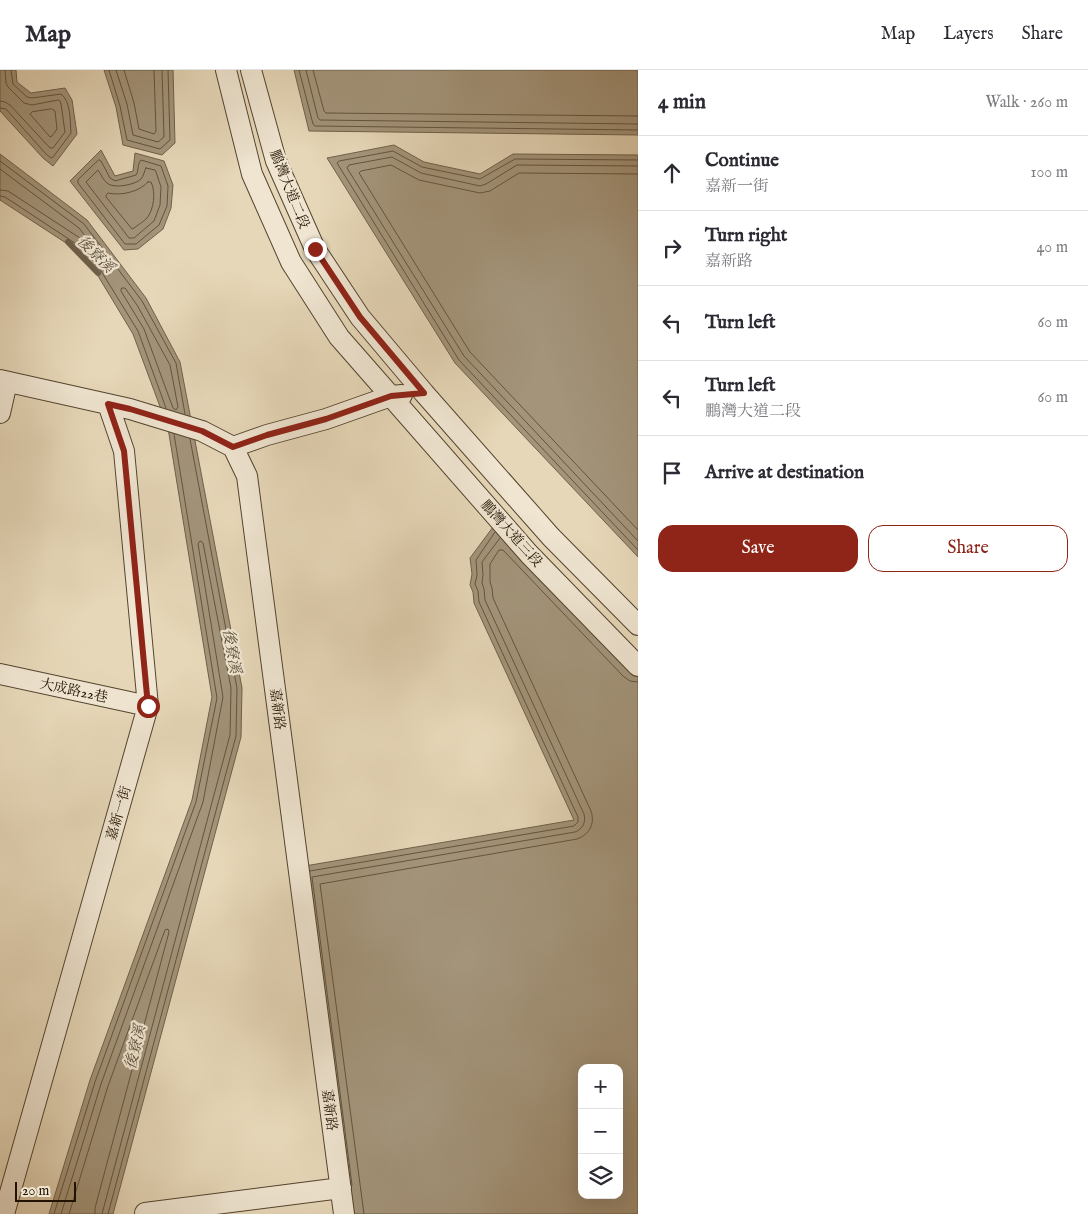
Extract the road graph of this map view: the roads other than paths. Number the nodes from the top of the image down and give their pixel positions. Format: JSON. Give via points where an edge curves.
{"nodes":[{"id":1,"x":226,"y":70,"type":"edge"},
{"id":2,"x":251,"y":70,"type":"edge"},
{"id":3,"x":4,"y":381,"type":"edge"},
{"id":4,"x":424,"y":393,"type":"junction"},
{"id":5,"x":391,"y":396,"type":"junction"},
{"id":6,"x":108,"y":404,"type":"junction"},
{"id":7,"x":0,"y":413,"type":"edge"},
{"id":8,"x":233,"y":447,"type":"junction"},
{"id":9,"x":638,"y":625,"type":"edge"},
{"id":10,"x":638,"y":666,"type":"edge"},
{"id":11,"x":0,"y":674,"type":"edge"},
{"id":12,"x":148,"y":706,"type":"junction"},
{"id":13,"x":341,"y":1188,"type":"junction"},
{"id":14,"x":4,"y":1214,"type":"edge"},
{"id":15,"x":145,"y":1214,"type":"edge"},
{"id":16,"x":344,"y":1214,"type":"edge"}],
"edges":[{"from":1,"to":5,"type":"street","name":"鵬灣大道二段","via":[[252,174],[291,262],[339,336]]},
{"from":2,"to":4,"type":"street","name":"鵬灣大道二段","via":[[276,161],[315,249],[360,317]]},
{"from":3,"to":6,"type":"street"},
{"from":3,"to":7,"type":"street"},
{"from":4,"to":5,"type":"street"},
{"from":4,"to":9,"type":"street","name":"鵬灣大道三段","via":[[551,537]]},
{"from":5,"to":8,"type":"street"},
{"from":5,"to":10,"type":"street","name":"鵬灣大道三段","via":[[530,554]]},
{"from":6,"to":8,"type":"street","via":[[202,431]]},
{"from":6,"to":12,"type":"street","name":"嘉新一街","via":[[124,451]]},
{"from":8,"to":13,"type":"street","name":"嘉新路","via":[[247,476]]},
{"from":11,"to":12,"type":"street","name":"大成路22巷"},
{"from":12,"to":14,"type":"street","name":"嘉新一街"},
{"from":13,"to":15,"type":"street"},
{"from":13,"to":16,"type":"street","name":"嘉新路"}]}
